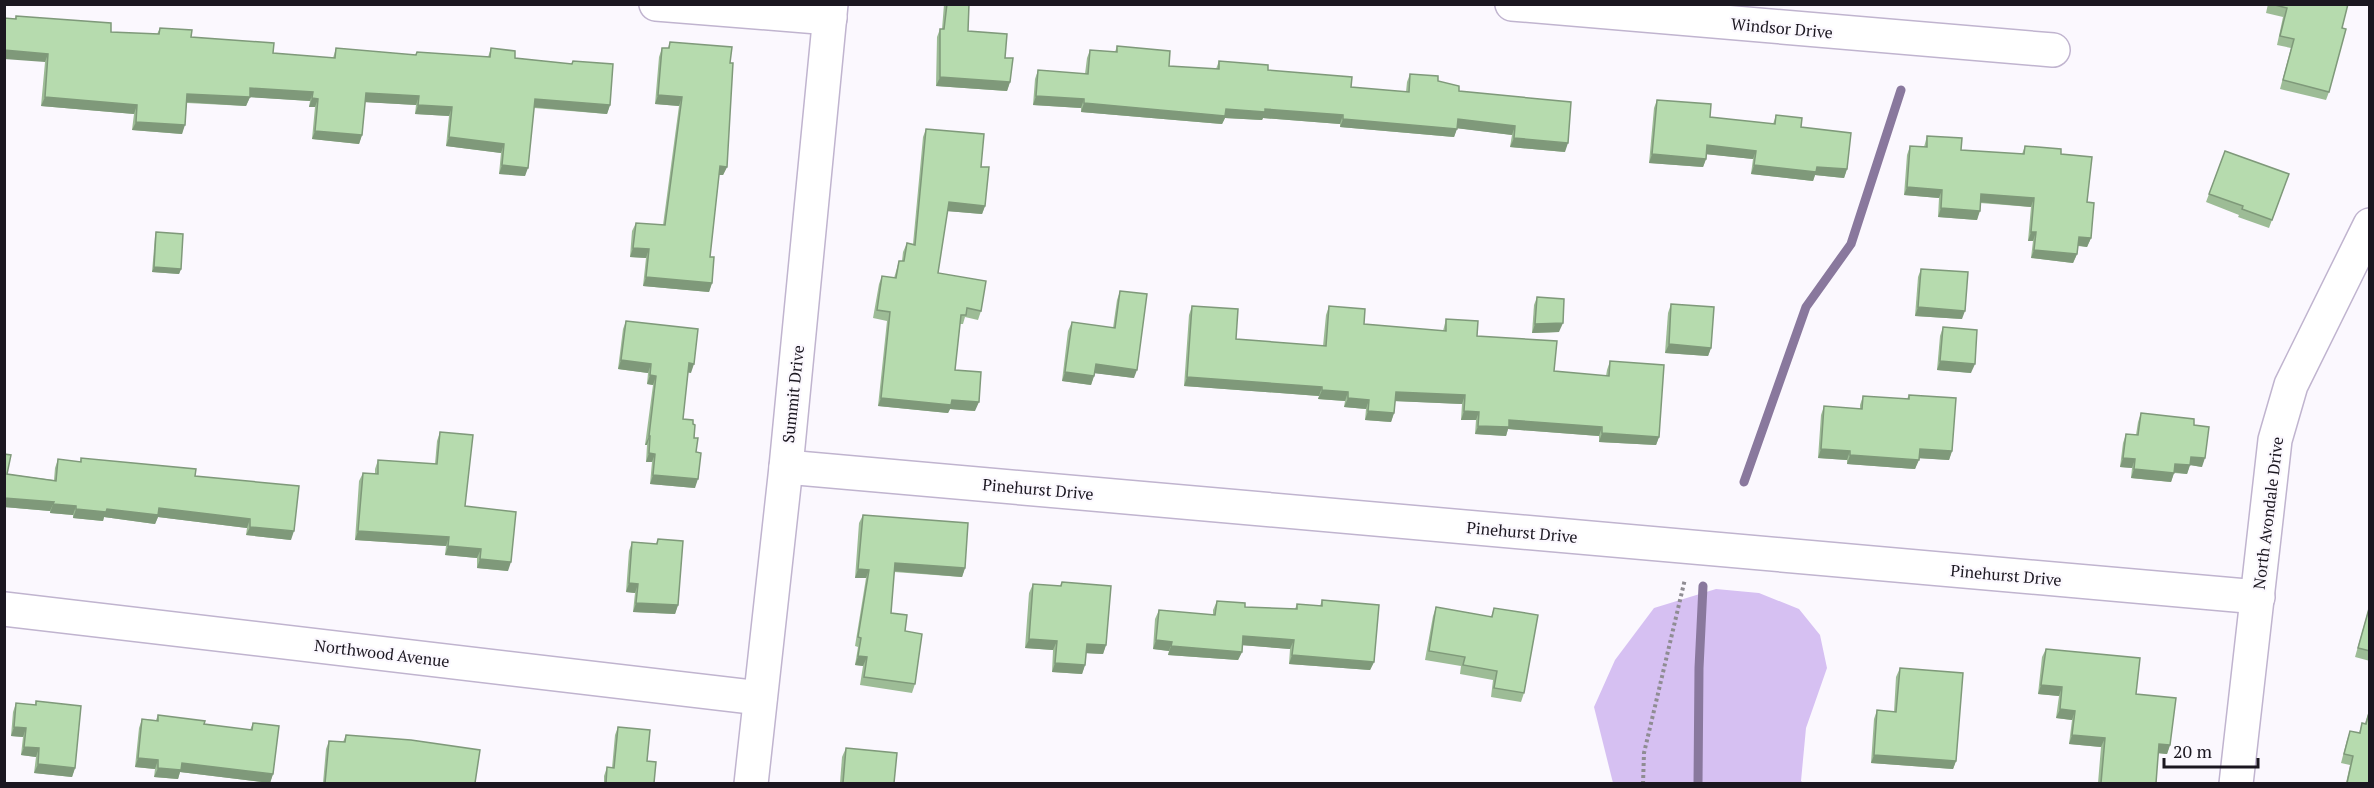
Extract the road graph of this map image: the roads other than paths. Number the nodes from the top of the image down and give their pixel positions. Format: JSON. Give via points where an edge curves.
{"nodes":[{"id":1,"x":656,"y":4,"type":"edge"},
{"id":2,"x":1512,"y":4,"type":"edge"},
{"id":3,"x":830,"y":11,"type":"edge"},
{"id":4,"x":2053,"y":50,"type":"dead end"},
{"id":5,"x":2370,"y":225,"type":"edge"},
{"id":6,"x":786,"y":467,"type":"junction"},
{"id":7,"x":2258,"y":597,"type":"junction"},
{"id":8,"x":4,"y":609,"type":"edge"},
{"id":9,"x":760,"y":698,"type":"junction"},
{"id":10,"x":751,"y":783,"type":"edge"},
{"id":11,"x":2236,"y":783,"type":"edge"}],
"edges":[{"from":1,"to":3,"type":"street"},
{"from":2,"to":4,"type":"street","name":"Windsor Drive"},
{"from":3,"to":6,"type":"street","name":"Summit Drive"},
{"from":5,"to":7,"type":"street","name":"North Avondale Drive","via":[[2291,385],[2275,440]]},
{"from":6,"to":7,"type":"street","name":"Pinehurst Drive"},
{"from":6,"to":9,"type":"street","name":"Summit Drive"},
{"from":7,"to":11,"type":"street","name":"North Avondale Drive"},
{"from":8,"to":9,"type":"street","name":"Northwood Avenue"},
{"from":9,"to":10,"type":"street","name":"Summit Drive"}]}
